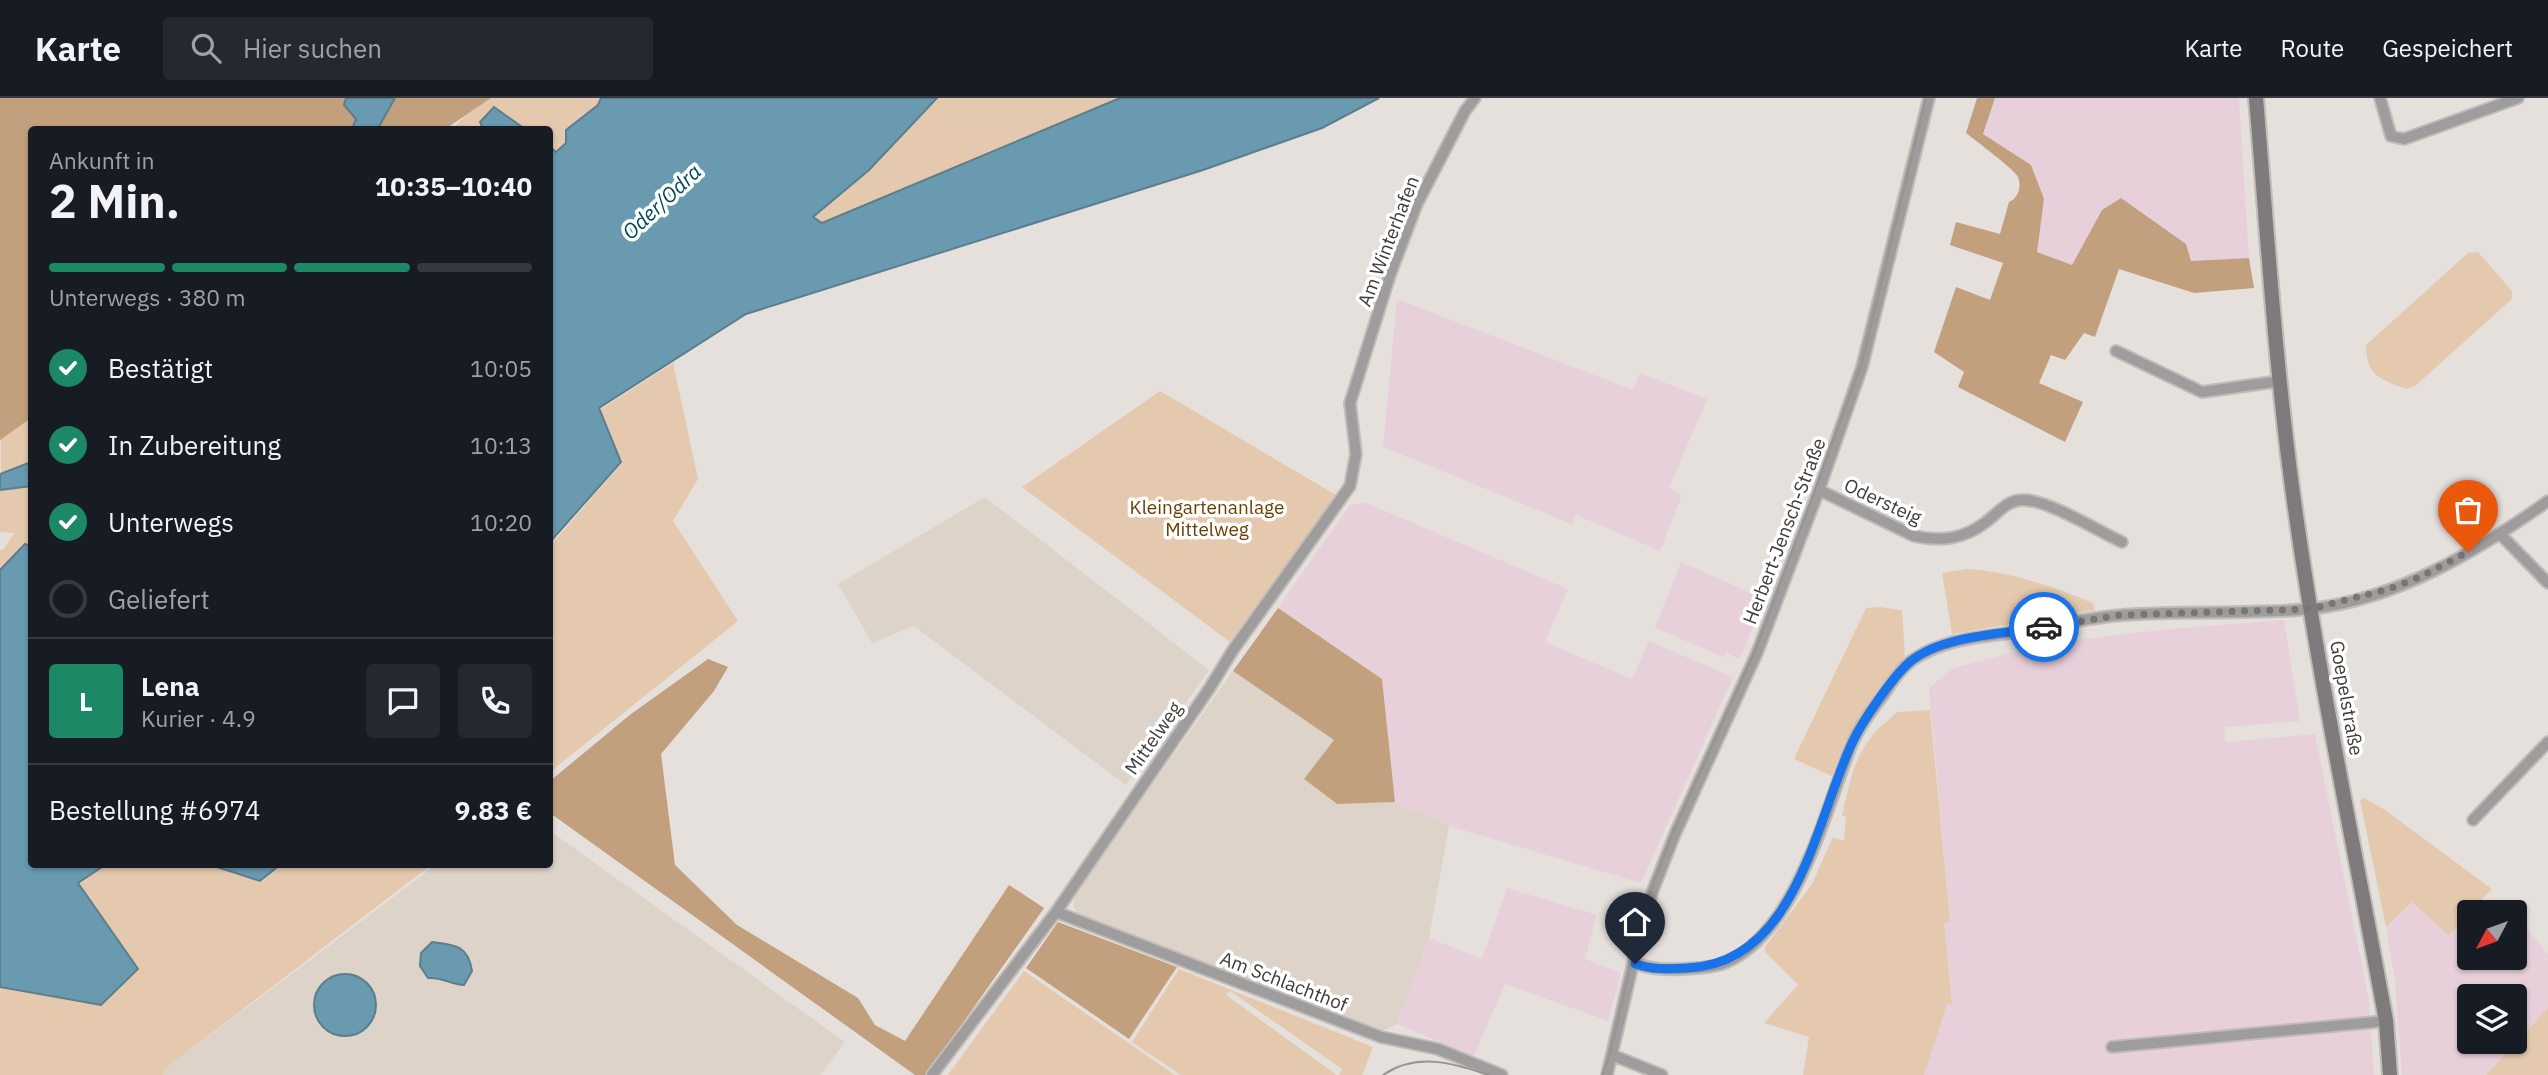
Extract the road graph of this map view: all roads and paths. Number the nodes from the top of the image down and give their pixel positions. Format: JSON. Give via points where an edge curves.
{"nodes":[{"id":1,"x":1475,"y":98,"type":"edge"},
{"id":2,"x":1929,"y":98,"type":"edge"},
{"id":3,"x":2256,"y":98,"type":"edge"},
{"id":4,"x":2380,"y":98,"type":"edge"},
{"id":5,"x":2518,"y":98,"type":"edge"},
{"id":6,"x":2116,"y":351,"type":"dead end"},
{"id":7,"x":2280,"y":382,"type":"junction"},
{"id":8,"x":1350,"y":403,"type":"joint"},
{"id":9,"x":1819,"y":490,"type":"junction"},
{"id":10,"x":2548,"y":500,"type":"edge"},
{"id":11,"x":2501,"y":535,"type":"junction"},
{"id":12,"x":2122,"y":542,"type":"dead end"},
{"id":13,"x":2548,"y":583,"type":"edge"},
{"id":14,"x":2311,"y":609,"type":"junction"},
{"id":15,"x":2548,"y":742,"type":"edge"},
{"id":16,"x":2473,"y":820,"type":"dead end"},
{"id":17,"x":1056,"y":912,"type":"junction"},
{"id":18,"x":1633,"y":963,"type":"junction"},
{"id":19,"x":2386,"y":1021,"type":"junction"},
{"id":20,"x":2112,"y":1047,"type":"dead end"},
{"id":21,"x":1612,"y":1055,"type":"junction"},
{"id":22,"x":932,"y":1075,"type":"edge"},
{"id":23,"x":1502,"y":1075,"type":"edge"},
{"id":24,"x":1607,"y":1075,"type":"edge"},
{"id":25,"x":1662,"y":1075,"type":"edge"},
{"id":26,"x":2390,"y":1075,"type":"edge"}],
"edges":[{"from":1,"to":8,"type":"street","name":"Am Winterhafen","via":[[1417,204]]},
{"from":2,"to":9,"type":"street","name":"Herbert-Jensch-Straße","via":[[1862,367]]},
{"from":3,"to":7,"type":"street","name":"Goepelstraße"},
{"from":4,"to":5,"type":"street","via":[[2391,136],[2412,138]]},
{"from":6,"to":7,"type":"street","via":[[2202,392]]},
{"from":7,"to":14,"type":"street","name":"Goepelstraße"},
{"from":8,"to":17,"type":"street","name":"Mittelweg","via":[[1356,454],[1350,486]]},
{"from":9,"to":12,"type":"street","name":"Odersteig","via":[[1931,540],[1966,535],[2004,506],[2026,500]]},
{"from":9,"to":18,"type":"street","name":"Herbert-Jensch-Straße","via":[[1749,672],[1670,845]]},
{"from":10,"to":11,"type":"street"},
{"from":11,"to":13,"type":"street"},
{"from":11,"to":14,"type":"street","via":[[2407,582]]},
{"from":14,"to":18,"type":"street","via":[[2121,615],[1955,641],[1929,650],[1910,661],[1852,743],[1811,858],[1767,928],[1726,962],[1654,970]]},
{"from":14,"to":19,"type":"street","name":"Goepelstraße"},
{"from":15,"to":16,"type":"street"},
{"from":17,"to":22,"type":"street","name":"Mittelweg"},
{"from":17,"to":23,"type":"street","name":"Am Schlachthof","via":[[1381,1037],[1437,1049]]},
{"from":18,"to":21,"type":"street","name":"Herbert-Jensch-Straße"},
{"from":19,"to":20,"type":"street"},
{"from":19,"to":26,"type":"street","name":"Goepelstraße"},
{"from":21,"to":24,"type":"street","name":"Herbert-Jensch-Straße"},
{"from":21,"to":25,"type":"street"}]}
